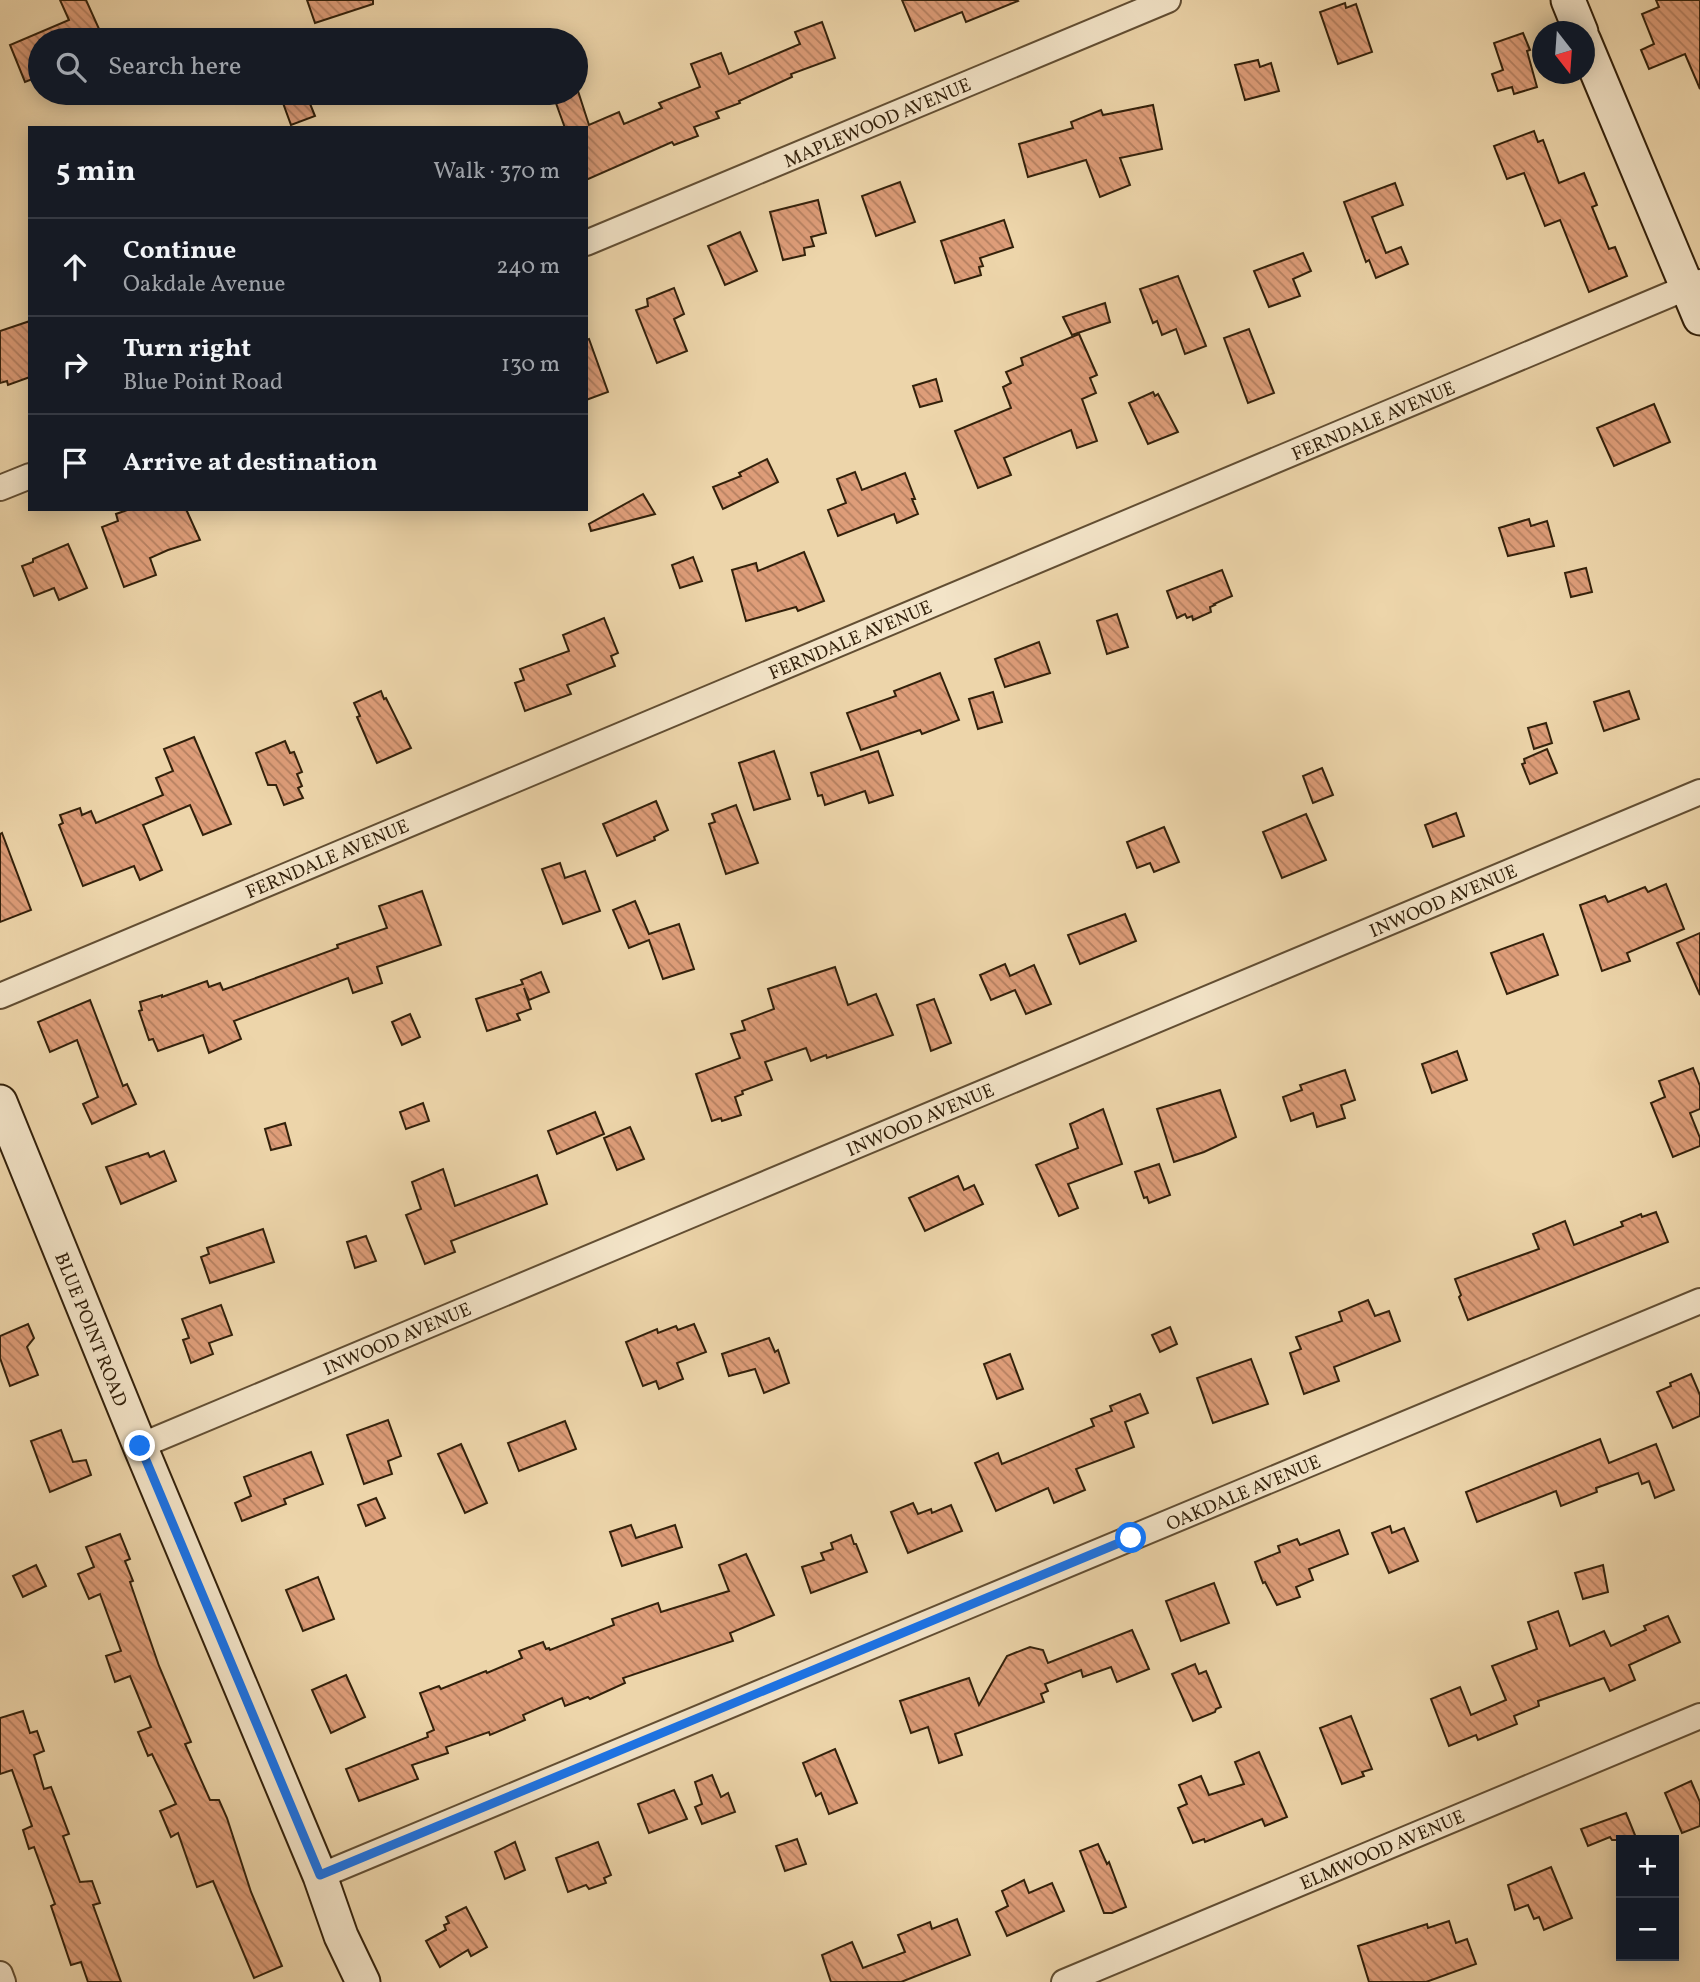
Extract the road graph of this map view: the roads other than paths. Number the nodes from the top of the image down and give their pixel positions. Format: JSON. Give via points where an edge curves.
{"nodes":[{"id":1,"x":1168,"y":0,"type":"edge"},
{"id":2,"x":1568,"y":0,"type":"edge"},
{"id":3,"x":1577,"y":21,"type":"edge"},
{"id":4,"x":1595,"y":65,"type":"edge"},
{"id":5,"x":588,"y":242,"type":"edge"},
{"id":6,"x":1694,"y":285,"type":"edge"},
{"id":7,"x":1700,"y":318,"type":"edge"},
{"id":8,"x":28,"y":477,"type":"edge"},
{"id":9,"x":0,"y":488,"type":"edge"},
{"id":10,"x":1700,"y":792,"type":"edge"},
{"id":11,"x":0,"y":996,"type":"edge"},
{"id":12,"x":0,"y":1102,"type":"edge"},
{"id":13,"x":1700,"y":1301,"type":"edge"},
{"id":14,"x":140,"y":1446,"type":"junction"},
{"id":15,"x":1700,"y":1716,"type":"edge"},
{"id":16,"x":320,"y":1875,"type":"junction"},
{"id":17,"x":0,"y":1974,"type":"edge"},
{"id":18,"x":3,"y":1982,"type":"edge"},
{"id":19,"x":363,"y":1982,"type":"edge"},
{"id":20,"x":1064,"y":1982,"type":"edge"}],
"edges":[{"from":1,"to":5,"type":"street","name":"MAPLEWOOD AVENUE"},
{"from":2,"to":3,"type":"street"},
{"from":4,"to":6,"type":"street"},
{"from":6,"to":7,"type":"street"},
{"from":6,"to":11,"type":"street","name":"FERNDALE AVENUE"},
{"from":8,"to":9,"type":"street"},
{"from":10,"to":14,"type":"street","name":"INWOOD AVENUE"},
{"from":12,"to":14,"type":"street","name":"BLUE POINT ROAD"},
{"from":13,"to":16,"type":"street","name":"OAKDALE AVENUE"},
{"from":14,"to":16,"type":"street","name":"BLUE POINT ROAD"},
{"from":15,"to":20,"type":"street","name":"ELMWOOD AVENUE"},
{"from":16,"to":19,"type":"street","name":"BLUE POINT ROAD"},
{"from":17,"to":18,"type":"street"}]}
